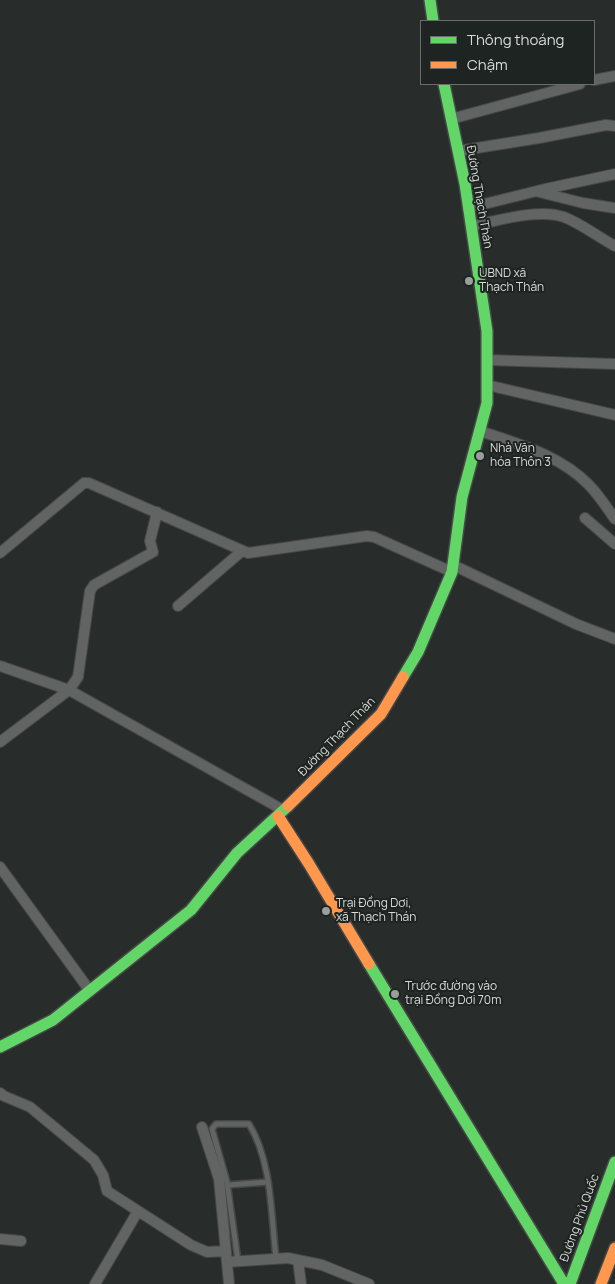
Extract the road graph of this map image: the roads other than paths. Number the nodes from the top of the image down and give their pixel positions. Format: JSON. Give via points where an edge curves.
{"nodes":[{"id":1,"x":430,"y":0,"type":"edge"},
{"id":2,"x":433,"y":20,"type":"edge"},
{"id":3,"x":615,"y":76,"type":"edge"},
{"id":4,"x":595,"y":80,"type":"edge"},
{"id":5,"x":444,"y":85,"type":"edge"},
{"id":6,"x":576,"y":85,"type":"edge"},
{"id":7,"x":452,"y":119,"type":"junction"},
{"id":8,"x":615,"y":126,"type":"edge"},
{"id":9,"x":458,"y":151,"type":"junction"},
{"id":10,"x":615,"y":174,"type":"edge"},
{"id":11,"x":536,"y":192,"type":"junction"},
{"id":12,"x":468,"y":208,"type":"junction"},
{"id":13,"x":615,"y":208,"type":"edge"},
{"id":14,"x":471,"y":226,"type":"junction"},
{"id":15,"x":615,"y":246,"type":"edge"},
{"id":16,"x":487,"y":360,"type":"junction"},
{"id":17,"x":615,"y":364,"type":"edge"},
{"id":18,"x":487,"y":385,"type":"junction"},
{"id":19,"x":615,"y":415,"type":"edge"},
{"id":20,"x":480,"y":431,"type":"junction"},
{"id":21,"x":156,"y":512,"type":"junction"},
{"id":22,"x":585,"y":518,"type":"dead end"},
{"id":23,"x":615,"y":519,"type":"edge"},
{"id":24,"x":615,"y":544,"type":"edge"},
{"id":25,"x":242,"y":551,"type":"junction"},
{"id":26,"x":0,"y":553,"type":"edge"},
{"id":27,"x":452,"y":569,"type":"junction"},
{"id":28,"x":178,"y":606,"type":"dead end"},
{"id":29,"x":615,"y":639,"type":"edge"},
{"id":30,"x":0,"y":666,"type":"edge"},
{"id":31,"x":69,"y":690,"type":"junction"},
{"id":32,"x":0,"y":742,"type":"edge"},
{"id":33,"x":280,"y":813,"type":"junction"},
{"id":34,"x":0,"y":867,"type":"edge"},
{"id":35,"x":3,"y":878,"type":"edge"},
{"id":36,"x":90,"y":991,"type":"junction"},
{"id":37,"x":0,"y":1047,"type":"edge"},
{"id":38,"x":0,"y":1093,"type":"edge"},
{"id":39,"x":202,"y":1127,"type":"dead end"},
{"id":40,"x":615,"y":1162,"type":"edge"},
{"id":41,"x":268,"y":1182,"type":"junction"},
{"id":42,"x":228,"y":1185,"type":"junction"},
{"id":43,"x":138,"y":1211,"type":"junction"},
{"id":44,"x":0,"y":1238,"type":"edge"},
{"id":45,"x":21,"y":1241,"type":"dead end"},
{"id":46,"x":615,"y":1248,"type":"edge"},
{"id":47,"x":227,"y":1257,"type":"junction"},
{"id":48,"x":276,"y":1259,"type":"junction"},
{"id":49,"x":298,"y":1260,"type":"junction"},
{"id":50,"x":238,"y":1261,"type":"junction"},
{"id":51,"x":95,"y":1284,"type":"edge"},
{"id":52,"x":229,"y":1284,"type":"edge"},
{"id":53,"x":301,"y":1284,"type":"edge"},
{"id":54,"x":369,"y":1284,"type":"edge"},
{"id":55,"x":564,"y":1284,"type":"edge"},
{"id":56,"x":570,"y":1284,"type":"edge"},
{"id":57,"x":601,"y":1284,"type":"edge"}],
"edges":[{"from":1,"to":2,"type":"street"},
{"from":3,"to":4,"type":"street"},
{"from":5,"to":7,"type":"street","name":"Đường Thạch Thán"},
{"from":6,"to":7,"type":"street"},
{"from":7,"to":9,"type":"street","name":"Đường Thạch Thán"},
{"from":8,"to":9,"type":"street"},
{"from":9,"to":12,"type":"street","name":"Đường Thạch Thán"},
{"from":10,"to":11,"type":"street"},
{"from":11,"to":12,"type":"street"},
{"from":11,"to":13,"type":"street"},
{"from":12,"to":14,"type":"street","name":"Đường Thạch Thán"},
{"from":14,"to":15,"type":"street","via":[[554,214],[578,223]]},
{"from":14,"to":16,"type":"street","name":"Đường Thạch Thán","via":[[487,331]]},
{"from":16,"to":17,"type":"street"},
{"from":16,"to":18,"type":"street","name":"Đường Thạch Thán"},
{"from":18,"to":19,"type":"street"},
{"from":18,"to":20,"type":"street","name":"Đường Thạch Thán","via":[[487,403]]},
{"from":20,"to":23,"type":"street","via":[[565,464],[590,485]]},
{"from":20,"to":27,"type":"street","name":"Đường Thạch Thán","via":[[462,497]]},
{"from":21,"to":25,"type":"street"},
{"from":21,"to":26,"type":"street","via":[[84,483]]},
{"from":21,"to":31,"type":"street","via":[[150,541],[153,552],[94,585],[90,591],[78,677]]},
{"from":22,"to":24,"type":"street"},
{"from":25,"to":27,"type":"street","via":[[256,553],[367,536]]},
{"from":25,"to":28,"type":"street"},
{"from":27,"to":29,"type":"street"},
{"from":27,"to":33,"type":"street","name":"Đường Thạch Thán","via":[[418,652],[381,714]]},
{"from":30,"to":31,"type":"street"},
{"from":31,"to":32,"type":"street"},
{"from":31,"to":33,"type":"street"},
{"from":33,"to":36,"type":"street","name":"Đường Thạch Thán","via":[[237,853],[191,910]]},
{"from":33,"to":55,"type":"street"},
{"from":34,"to":35,"type":"street"},
{"from":35,"to":36,"type":"street"},
{"from":36,"to":37,"type":"street","name":"Đường Thạch Thán","via":[[53,1020]]},
{"from":38,"to":43,"type":"street","via":[[30,1107],[94,1160],[107,1191]]},
{"from":39,"to":47,"type":"street","via":[[219,1179]]},
{"from":40,"to":56,"type":"street","name":"Đường Phủ Quốc"},
{"from":41,"to":42,"type":"lane"},
{"from":41,"to":42,"type":"lane","via":[[255,1133],[249,1124],[216,1124],[212,1129]]},
{"from":41,"to":48,"type":"lane"},
{"from":42,"to":50,"type":"lane"},
{"from":43,"to":47,"type":"street","via":[[191,1245]]},
{"from":43,"to":51,"type":"street"},
{"from":44,"to":45,"type":"street"},
{"from":46,"to":57,"type":"street"},
{"from":47,"to":50,"type":"street"},
{"from":47,"to":52,"type":"street"},
{"from":48,"to":49,"type":"street"},
{"from":48,"to":50,"type":"street"},
{"from":49,"to":53,"type":"street"},
{"from":49,"to":54,"type":"street","via":[[322,1265]]}]}
